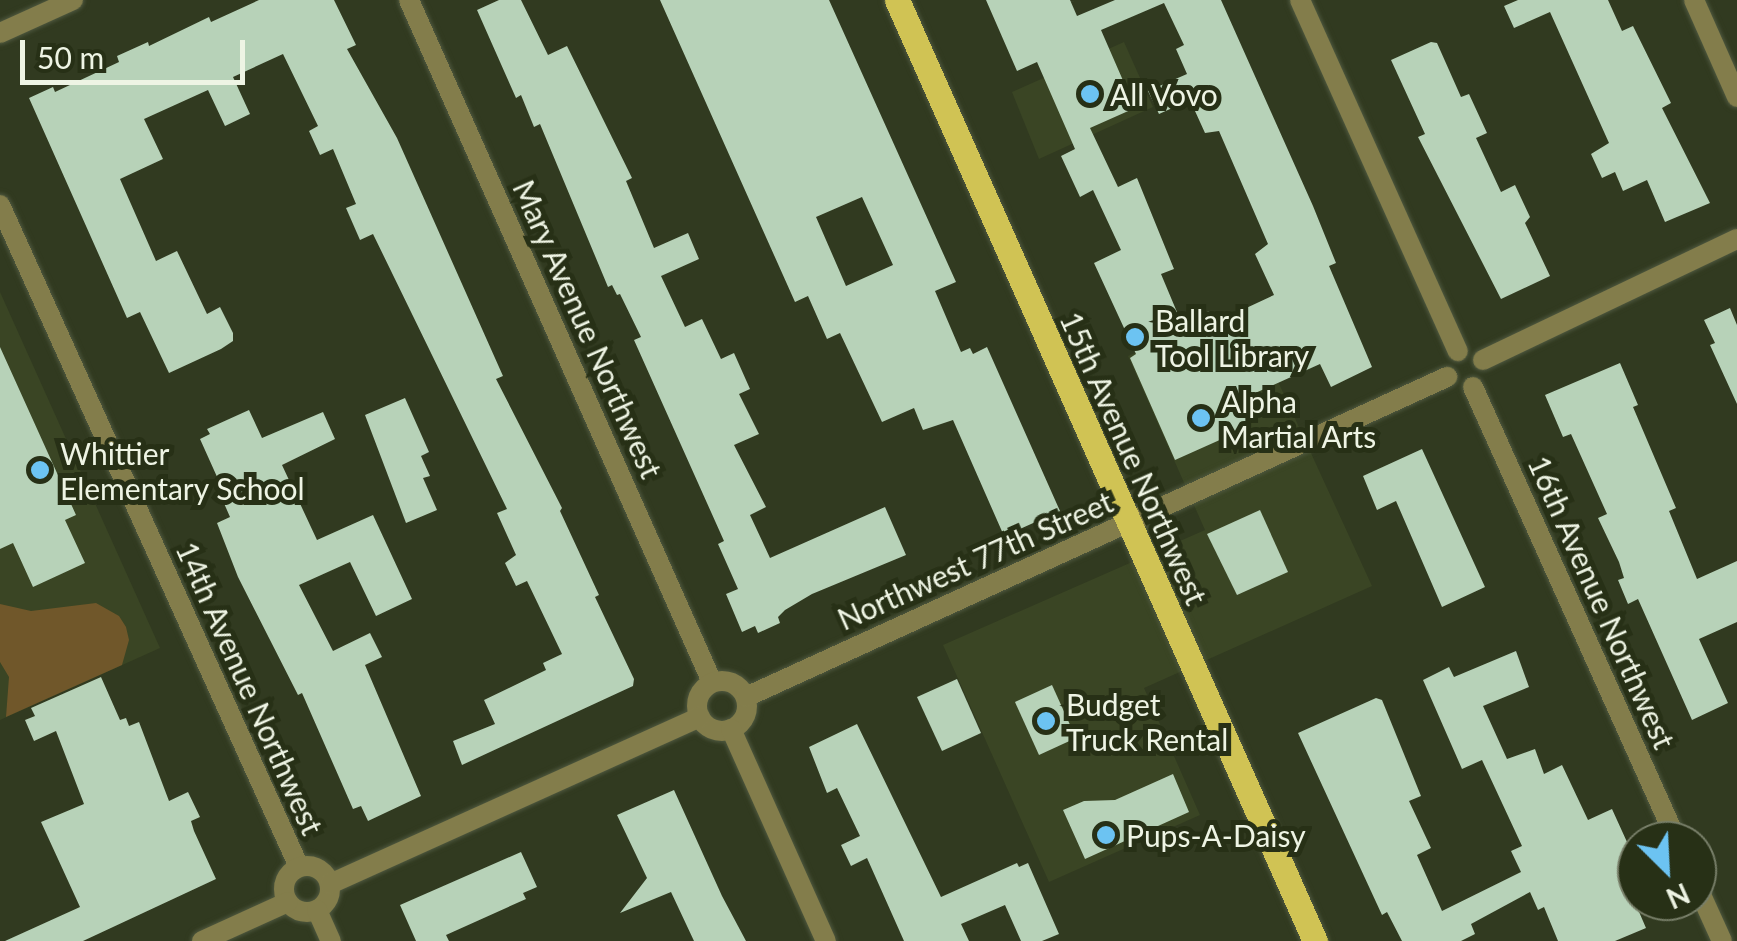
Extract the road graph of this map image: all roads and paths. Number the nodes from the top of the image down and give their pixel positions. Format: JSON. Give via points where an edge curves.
{"nodes":[{"id":1,"x":73,"y":0,"type":"edge"},
{"id":2,"x":409,"y":0,"type":"edge"},
{"id":3,"x":897,"y":0,"type":"edge"},
{"id":4,"x":1300,"y":0,"type":"edge"},
{"id":5,"x":1694,"y":0,"type":"edge"},
{"id":6,"x":0,"y":33,"type":"edge"},
{"id":7,"x":1737,"y":97,"type":"edge"},
{"id":8,"x":0,"y":204,"type":"edge"},
{"id":9,"x":1737,"y":239,"type":"edge"},
{"id":10,"x":1458,"y":351,"type":"junction"},
{"id":11,"x":1482,"y":360,"type":"junction"},
{"id":12,"x":1447,"y":377,"type":"junction"},
{"id":13,"x":1473,"y":387,"type":"junction"},
{"id":14,"x":1127,"y":525,"type":"junction"},
{"id":15,"x":712,"y":682,"type":"junction"},
{"id":16,"x":746,"y":697,"type":"junction"},
{"id":17,"x":700,"y":717,"type":"junction"},
{"id":18,"x":731,"y":729,"type":"junction"},
{"id":19,"x":1668,"y":821,"type":"edge"},
{"id":20,"x":298,"y":868,"type":"junction"},
{"id":21,"x":330,"y":884,"type":"junction"},
{"id":22,"x":288,"y":902,"type":"junction"},
{"id":23,"x":316,"y":910,"type":"junction"},
{"id":24,"x":202,"y":941,"type":"edge"},
{"id":25,"x":330,"y":941,"type":"edge"},
{"id":26,"x":826,"y":941,"type":"edge"},
{"id":27,"x":1315,"y":941,"type":"edge"}],
"edges":[{"from":1,"to":6,"type":"street"},
{"from":2,"to":15,"type":"street","name":"Mary Avenue Northwest"},
{"from":3,"to":14,"type":"main road","name":"15th Avenue Northwest"},
{"from":4,"to":10,"type":"street"},
{"from":5,"to":7,"type":"street"},
{"from":8,"to":20,"type":"street","name":"14th Avenue Northwest"},
{"from":9,"to":11,"type":"street"},
{"from":10,"to":11,"type":"street","via":[[1475,351]]},
{"from":10,"to":12,"type":"street","via":[[1446,362]]},
{"from":11,"to":13,"type":"street","via":[[1484,376]]},
{"from":12,"to":13,"type":"street","via":[[1458,388]]},
{"from":12,"to":14,"type":"street","name":"Northwest 77th Street"},
{"from":13,"to":19,"type":"street","name":"16th Avenue Northwest"},
{"from":14,"to":16,"type":"street","name":"Northwest 77th Street"},
{"from":14,"to":27,"type":"main road","name":"15th Avenue Northwest"},
{"from":15,"to":16,"type":"street","via":[[732,682]]},
{"from":15,"to":17,"type":"street","via":[[698,696]]},
{"from":16,"to":18,"type":"street","via":[[746,715]]},
{"from":17,"to":18,"type":"street","via":[[717,731]]},
{"from":17,"to":21,"type":"street"},
{"from":18,"to":26,"type":"street"},
{"from":20,"to":21,"type":"street","via":[[318,868]]},
{"from":20,"to":22,"type":"street","via":[[285,882]]},
{"from":21,"to":23,"type":"street","via":[[326,902]]},
{"from":22,"to":23,"type":"street"},
{"from":22,"to":24,"type":"street"},
{"from":23,"to":25,"type":"street"}]}
